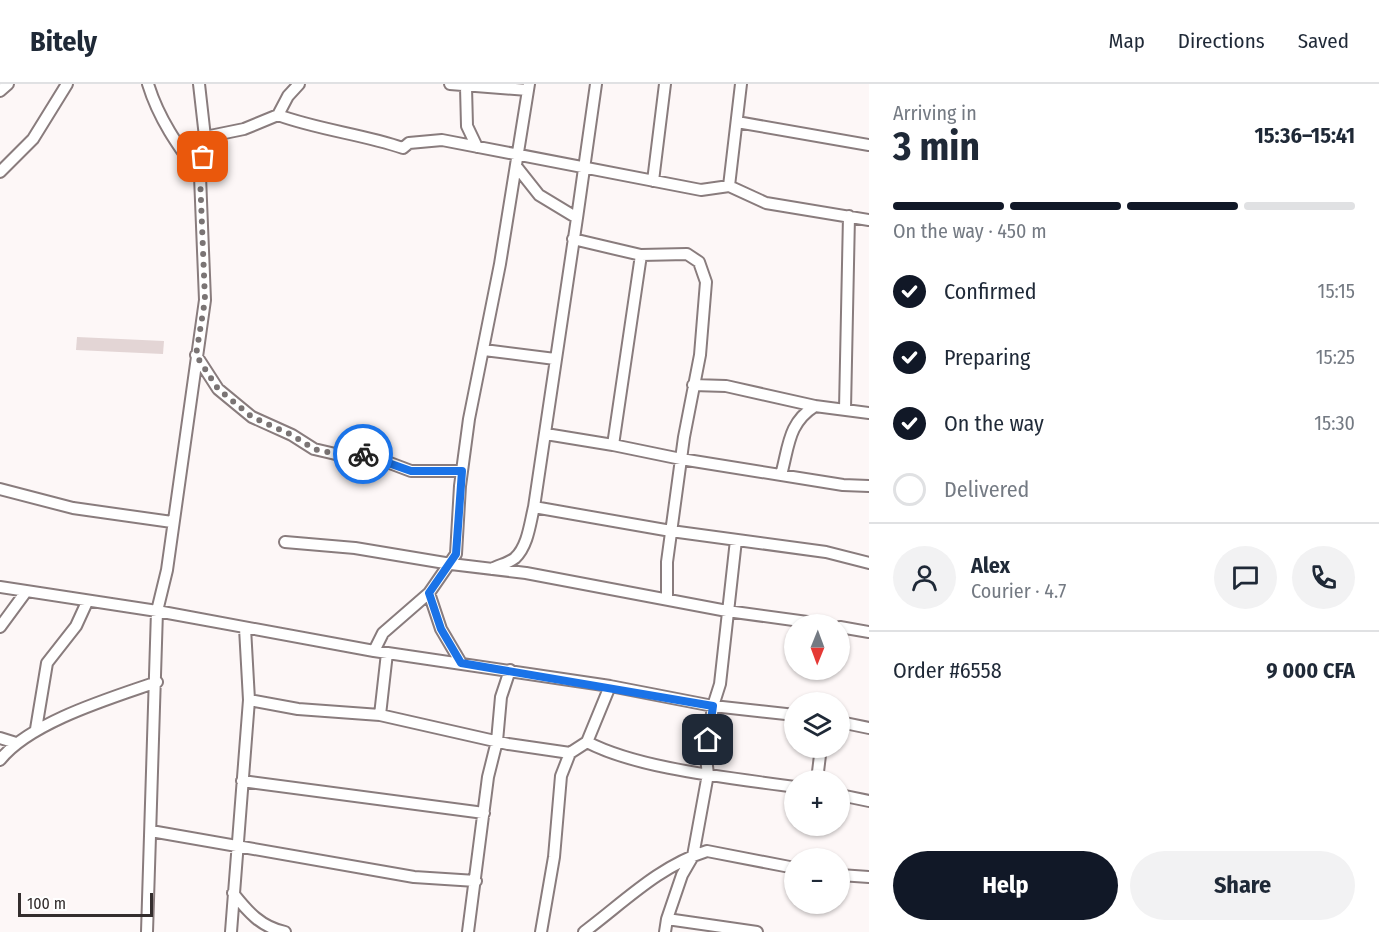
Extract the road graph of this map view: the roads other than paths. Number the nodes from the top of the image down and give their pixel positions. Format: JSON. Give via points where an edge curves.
{"nodes":[{"id":1,"x":8,"y":84,"type":"edge"},
{"id":2,"x":67,"y":84,"type":"edge"},
{"id":3,"x":148,"y":84,"type":"edge"},
{"id":4,"x":199,"y":84,"type":"edge"},
{"id":5,"x":299,"y":84,"type":"edge"},
{"id":6,"x":450,"y":84,"type":"edge"},
{"id":7,"x":596,"y":84,"type":"edge"},
{"id":8,"x":665,"y":84,"type":"edge"},
{"id":9,"x":741,"y":84,"type":"edge"},
{"id":10,"x":466,"y":87,"type":"junction"},
{"id":11,"x":528,"y":87,"type":"edge"},
{"id":12,"x":0,"y":91,"type":"edge"},
{"id":13,"x":278,"y":115,"type":"junction"},
{"id":14,"x":736,"y":122,"type":"junction"},
{"id":15,"x":205,"y":137,"type":"junction"},
{"id":16,"x":869,"y":145,"type":"edge"},
{"id":17,"x":477,"y":147,"type":"junction"},
{"id":18,"x":517,"y":161,"type":"junction"},
{"id":19,"x":586,"y":166,"type":"junction"},
{"id":20,"x":0,"y":172,"type":"edge"},
{"id":21,"x":200,"y":176,"type":"junction"},
{"id":22,"x":653,"y":181,"type":"junction"},
{"id":23,"x":729,"y":186,"type":"junction"},
{"id":24,"x":849,"y":216,"type":"junction"},
{"id":25,"x":577,"y":218,"type":"junction"},
{"id":26,"x":869,"y":220,"type":"edge"},
{"id":27,"x":573,"y":239,"type":"junction"},
{"id":28,"x":640,"y":255,"type":"junction"},
{"id":29,"x":484,"y":350,"type":"junction"},
{"id":30,"x":196,"y":355,"type":"junction"},
{"id":31,"x":555,"y":359,"type":"junction"},
{"id":32,"x":693,"y":385,"type":"junction"},
{"id":33,"x":814,"y":406,"type":"junction"},
{"id":34,"x":845,"y":409,"type":"junction"},
{"id":35,"x":869,"y":413,"type":"edge"},
{"id":36,"x":546,"y":434,"type":"junction"},
{"id":37,"x":613,"y":445,"type":"junction"},
{"id":38,"x":681,"y":459,"type":"junction"},
{"id":39,"x":462,"y":471,"type":"junction"},
{"id":40,"x":781,"y":475,"type":"junction"},
{"id":41,"x":869,"y":486,"type":"edge"},
{"id":42,"x":0,"y":489,"type":"edge"},
{"id":43,"x":534,"y":507,"type":"junction"},
{"id":44,"x":172,"y":522,"type":"junction"},
{"id":45,"x":671,"y":531,"type":"junction"},
{"id":46,"x":735,"y":540,"type":"junction"},
{"id":47,"x":285,"y":542,"type":"dead end"},
{"id":48,"x":869,"y":563,"type":"edge"},
{"id":49,"x":451,"y":564,"type":"junction"},
{"id":50,"x":492,"y":569,"type":"junction"},
{"id":51,"x":0,"y":587,"type":"edge"},
{"id":52,"x":25,"y":593,"type":"junction"},
{"id":53,"x":429,"y":593,"type":"junction"},
{"id":54,"x":667,"y":598,"type":"junction"},
{"id":55,"x":87,"y":602,"type":"junction"},
{"id":56,"x":157,"y":611,"type":"junction"},
{"id":57,"x":727,"y":611,"type":"junction"},
{"id":58,"x":784,"y":619,"type":"edge"},
{"id":59,"x":0,"y":627,"type":"edge"},
{"id":60,"x":245,"y":628,"type":"junction"},
{"id":61,"x":850,"y":629,"type":"edge"},
{"id":62,"x":869,"y":632,"type":"edge"},
{"id":63,"x":374,"y":651,"type":"junction"},
{"id":64,"x":387,"y":653,"type":"junction"},
{"id":65,"x":461,"y":663,"type":"junction"},
{"id":66,"x":510,"y":670,"type":"junction"},
{"id":67,"x":157,"y":682,"type":"junction"},
{"id":68,"x":610,"y":686,"type":"junction"},
{"id":69,"x":249,"y":700,"type":"junction"},
{"id":70,"x":713,"y":706,"type":"junction"},
{"id":71,"x":784,"y":714,"type":"edge"},
{"id":72,"x":380,"y":715,"type":"junction"},
{"id":73,"x":850,"y":724,"type":"edge"},
{"id":74,"x":869,"y":728,"type":"edge"},
{"id":75,"x":36,"y":729,"type":"junction"},
{"id":76,"x":0,"y":738,"type":"edge"},
{"id":77,"x":497,"y":741,"type":"junction"},
{"id":78,"x":587,"y":742,"type":"junction"},
{"id":79,"x":16,"y":743,"type":"junction"},
{"id":80,"x":570,"y":753,"type":"junction"},
{"id":81,"x":0,"y":760,"type":"edge"},
{"id":82,"x":708,"y":774,"type":"junction"},
{"id":83,"x":242,"y":781,"type":"junction"},
{"id":84,"x":784,"y":785,"type":"edge"},
{"id":85,"x":850,"y":797,"type":"edge"},
{"id":86,"x":869,"y":801,"type":"edge"},
{"id":87,"x":484,"y":813,"type":"junction"},
{"id":88,"x":151,"y":831,"type":"junction"},
{"id":89,"x":238,"y":848,"type":"junction"},
{"id":90,"x":693,"y":855,"type":"junction"},
{"id":91,"x":784,"y":866,"type":"edge"},
{"id":92,"x":850,"y":876,"type":"edge"},
{"id":93,"x":869,"y":877,"type":"edge"},
{"id":94,"x":476,"y":881,"type":"junction"},
{"id":95,"x":233,"y":893,"type":"junction"},
{"id":96,"x":667,"y":919,"type":"junction"},
{"id":97,"x":147,"y":932,"type":"edge"},
{"id":98,"x":231,"y":932,"type":"edge"},
{"id":99,"x":285,"y":932,"type":"edge"},
{"id":100,"x":468,"y":932,"type":"edge"},
{"id":101,"x":541,"y":932,"type":"edge"},
{"id":102,"x":584,"y":932,"type":"edge"},
{"id":103,"x":665,"y":932,"type":"edge"},
{"id":104,"x":757,"y":932,"type":"edge"}],
"edges":[{"from":1,"to":12,"type":"street"},
{"from":2,"to":20,"type":"street","via":[[33,139]]},
{"from":3,"to":21,"type":"street","via":[[170,136]]},
{"from":4,"to":15,"type":"street"},
{"from":5,"to":13,"type":"street"},
{"from":6,"to":10,"type":"street"},
{"from":7,"to":19,"type":"street"},
{"from":8,"to":22,"type":"street"},
{"from":9,"to":14,"type":"street"},
{"from":10,"to":11,"type":"street"},
{"from":10,"to":17,"type":"street","via":[[466,126]]},
{"from":11,"to":18,"type":"street"},
{"from":13,"to":15,"type":"street","via":[[244,129]]},
{"from":13,"to":17,"type":"street","via":[[403,148],[409,143],[442,140]]},
{"from":14,"to":16,"type":"street"},
{"from":14,"to":23,"type":"street"},
{"from":15,"to":21,"type":"street"},
{"from":17,"to":18,"type":"street"},
{"from":18,"to":19,"type":"street"},
{"from":18,"to":25,"type":"street","via":[[539,195]]},
{"from":18,"to":29,"type":"street"},
{"from":19,"to":22,"type":"street"},
{"from":19,"to":25,"type":"street"},
{"from":21,"to":30,"type":"street","via":[[205,300]]},
{"from":22,"to":23,"type":"street","via":[[701,190]]},
{"from":23,"to":24,"type":"street","via":[[766,203]]},
{"from":24,"to":26,"type":"street"},
{"from":24,"to":34,"type":"street"},
{"from":25,"to":27,"type":"street"},
{"from":27,"to":28,"type":"street"},
{"from":27,"to":31,"type":"street"},
{"from":28,"to":32,"type":"street","via":[[687,254],[699,262],[704,274],[702,334]]},
{"from":28,"to":37,"type":"street"},
{"from":29,"to":31,"type":"street"},
{"from":29,"to":39,"type":"street"},
{"from":30,"to":39,"type":"street","via":[[218,389],[252,417],[314,449],[345,456],[366,454],[411,471]]},
{"from":30,"to":44,"type":"street"},
{"from":31,"to":36,"type":"street"},
{"from":32,"to":33,"type":"street","via":[[726,386]]},
{"from":32,"to":38,"type":"street"},
{"from":33,"to":34,"type":"street"},
{"from":33,"to":40,"type":"street","via":[[794,423]]},
{"from":34,"to":35,"type":"street"},
{"from":36,"to":37,"type":"street"},
{"from":36,"to":43,"type":"street"},
{"from":37,"to":38,"type":"street"},
{"from":38,"to":40,"type":"street"},
{"from":38,"to":45,"type":"street"},
{"from":39,"to":49,"type":"street","via":[[458,544]]},
{"from":40,"to":41,"type":"street"},
{"from":42,"to":44,"type":"street","via":[[73,508]]},
{"from":43,"to":45,"type":"street"},
{"from":43,"to":50,"type":"street","via":[[526,540],[518,554]]},
{"from":44,"to":56,"type":"street","via":[[167,570]]},
{"from":45,"to":46,"type":"street"},
{"from":45,"to":54,"type":"street"},
{"from":46,"to":48,"type":"street","via":[[826,552]]},
{"from":46,"to":57,"type":"street"},
{"from":47,"to":49,"type":"street","via":[[355,548]]},
{"from":49,"to":50,"type":"street"},
{"from":49,"to":53,"type":"street"},
{"from":50,"to":54,"type":"street"},
{"from":51,"to":52,"type":"street"},
{"from":52,"to":55,"type":"street"},
{"from":52,"to":59,"type":"street"},
{"from":53,"to":63,"type":"street","via":[[383,633]]},
{"from":53,"to":65,"type":"street","via":[[441,629]]},
{"from":54,"to":57,"type":"street"},
{"from":55,"to":56,"type":"street"},
{"from":55,"to":75,"type":"street","via":[[76,627],[47,663]]},
{"from":56,"to":60,"type":"street"},
{"from":56,"to":67,"type":"street"},
{"from":57,"to":58,"type":"street"},
{"from":57,"to":70,"type":"street","via":[[720,684]]},
{"from":60,"to":63,"type":"street"},
{"from":60,"to":69,"type":"street"},
{"from":61,"to":62,"type":"street"},
{"from":63,"to":64,"type":"street"},
{"from":64,"to":65,"type":"street"},
{"from":64,"to":72,"type":"street"},
{"from":65,"to":66,"type":"street"},
{"from":66,"to":68,"type":"street"},
{"from":66,"to":77,"type":"street","via":[[501,697]]},
{"from":67,"to":75,"type":"street"},
{"from":67,"to":88,"type":"street","via":[[152,728]]},
{"from":68,"to":70,"type":"street"},
{"from":68,"to":78,"type":"street"},
{"from":69,"to":72,"type":"street","via":[[298,709]]},
{"from":69,"to":83,"type":"street"},
{"from":70,"to":71,"type":"street"},
{"from":70,"to":82,"type":"street","via":[[706,758]]},
{"from":72,"to":77,"type":"street"},
{"from":73,"to":74,"type":"street"},
{"from":75,"to":79,"type":"street"},
{"from":76,"to":79,"type":"street"},
{"from":77,"to":80,"type":"street"},
{"from":77,"to":87,"type":"street"},
{"from":78,"to":80,"type":"street"},
{"from":78,"to":82,"type":"street","via":[[624,756]]},
{"from":79,"to":81,"type":"street"},
{"from":80,"to":101,"type":"street","via":[[561,776],[554,857]]},
{"from":82,"to":84,"type":"street"},
{"from":82,"to":90,"type":"street"},
{"from":83,"to":87,"type":"street"},
{"from":83,"to":89,"type":"street"},
{"from":85,"to":86,"type":"street"},
{"from":87,"to":94,"type":"street"},
{"from":88,"to":89,"type":"street"},
{"from":88,"to":97,"type":"street"},
{"from":89,"to":94,"type":"street","via":[[414,877]]},
{"from":89,"to":95,"type":"street"},
{"from":90,"to":91,"type":"street","via":[[721,852]]},
{"from":90,"to":96,"type":"street"},
{"from":90,"to":102,"type":"street","via":[[634,891]]},
{"from":92,"to":93,"type":"street"},
{"from":94,"to":100,"type":"street"},
{"from":95,"to":98,"type":"street"},
{"from":95,"to":99,"type":"street","via":[[248,912],[270,929]]},
{"from":96,"to":103,"type":"street"},
{"from":96,"to":104,"type":"street"}]}
